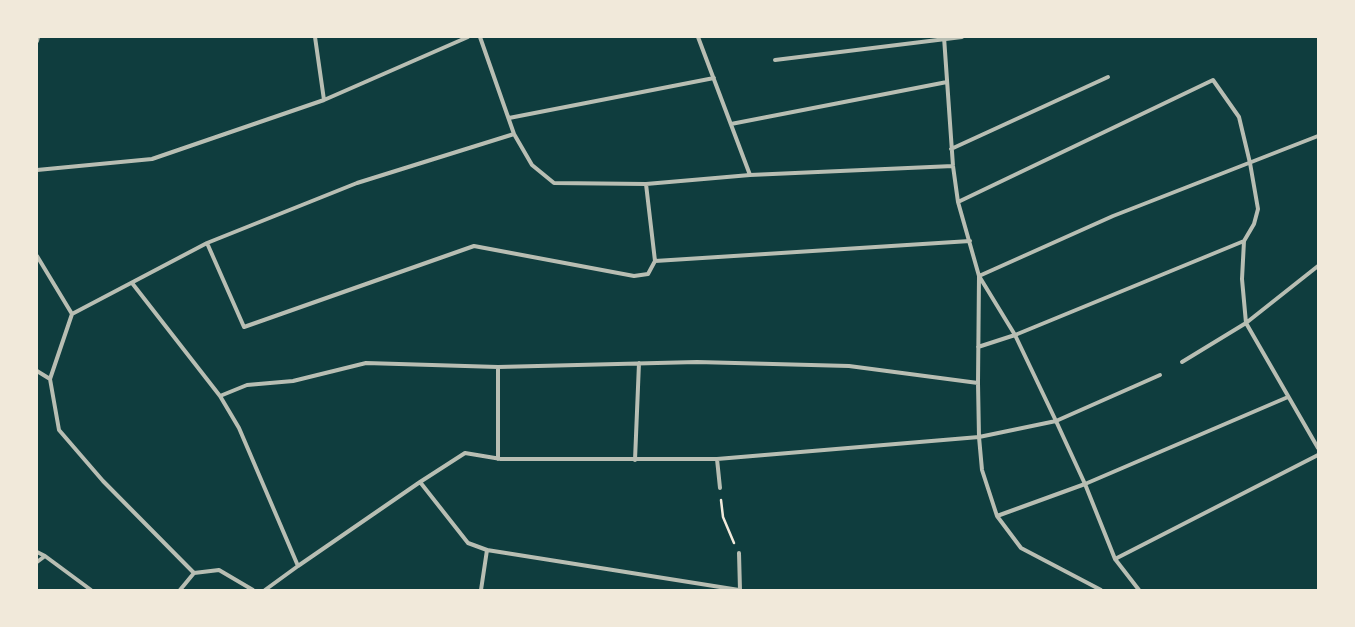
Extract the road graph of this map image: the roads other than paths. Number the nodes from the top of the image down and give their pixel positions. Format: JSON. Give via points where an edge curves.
{"nodes":[{"id":1,"x":38,"y":37,"type":"edge"},
{"id":2,"x":315,"y":37,"type":"edge"},
{"id":3,"x":468,"y":37,"type":"edge"},
{"id":4,"x":480,"y":37,"type":"edge"},
{"id":5,"x":698,"y":37,"type":"edge"},
{"id":6,"x":962,"y":37,"type":"edge"},
{"id":7,"x":944,"y":38,"type":"edge"},
{"id":8,"x":37,"y":42,"type":"edge"},
{"id":9,"x":774,"y":60,"type":"dead end"},
{"id":10,"x":1108,"y":77,"type":"dead end"},
{"id":11,"x":714,"y":78,"type":"junction"},
{"id":12,"x":947,"y":82,"type":"junction"},
{"id":13,"x":324,"y":100,"type":"junction"},
{"id":14,"x":509,"y":118,"type":"junction"},
{"id":15,"x":731,"y":124,"type":"junction"},
{"id":16,"x":514,"y":134,"type":"junction"},
{"id":17,"x":1318,"y":136,"type":"edge"},
{"id":18,"x":951,"y":149,"type":"junction"},
{"id":19,"x":1250,"y":163,"type":"junction"},
{"id":20,"x":953,"y":166,"type":"junction"},
{"id":21,"x":37,"y":170,"type":"edge"},
{"id":22,"x":750,"y":175,"type":"junction"},
{"id":23,"x":646,"y":184,"type":"junction"},
{"id":24,"x":958,"y":202,"type":"junction"},
{"id":25,"x":970,"y":241,"type":"junction"},
{"id":26,"x":1244,"y":241,"type":"junction"},
{"id":27,"x":207,"y":243,"type":"junction"},
{"id":28,"x":37,"y":256,"type":"edge"},
{"id":29,"x":655,"y":261,"type":"junction"},
{"id":30,"x":1318,"y":266,"type":"edge"},
{"id":31,"x":979,"y":276,"type":"junction"},
{"id":32,"x":132,"y":283,"type":"junction"},
{"id":33,"x":72,"y":314,"type":"junction"},
{"id":34,"x":1246,"y":323,"type":"junction"},
{"id":35,"x":1015,"y":335,"type":"junction"},
{"id":36,"x":978,"y":347,"type":"junction"},
{"id":37,"x":1182,"y":362,"type":"dead end"},
{"id":38,"x":640,"y":363,"type":"junction"},
{"id":39,"x":498,"y":367,"type":"junction"},
{"id":40,"x":37,"y":371,"type":"edge"},
{"id":41,"x":1160,"y":375,"type":"dead end"},
{"id":42,"x":50,"y":379,"type":"junction"},
{"id":43,"x":978,"y":383,"type":"junction"},
{"id":44,"x":220,"y":396,"type":"junction"},
{"id":45,"x":1288,"y":397,"type":"junction"},
{"id":46,"x":1056,"y":421,"type":"junction"},
{"id":47,"x":979,"y":437,"type":"junction"},
{"id":48,"x":1318,"y":448,"type":"edge"},
{"id":49,"x":1318,"y":455,"type":"edge"},
{"id":50,"x":498,"y":459,"type":"junction"},
{"id":51,"x":717,"y":459,"type":"junction"},
{"id":52,"x":635,"y":460,"type":"junction"},
{"id":53,"x":420,"y":482,"type":"junction"},
{"id":54,"x":1085,"y":484,"type":"junction"},
{"id":55,"x":720,"y":488,"type":"road end"},
{"id":56,"x":997,"y":516,"type":"junction"},
{"id":57,"x":487,"y":550,"type":"junction"},
{"id":58,"x":37,"y":552,"type":"edge"},
{"id":59,"x":739,"y":553,"type":"road end"},
{"id":60,"x":46,"y":556,"type":"junction"},
{"id":61,"x":1115,"y":558,"type":"junction"},
{"id":62,"x":37,"y":562,"type":"edge"},
{"id":63,"x":298,"y":566,"type":"junction"},
{"id":64,"x":194,"y":573,"type":"junction"},
{"id":65,"x":91,"y":590,"type":"edge"},
{"id":66,"x":180,"y":590,"type":"edge"},
{"id":67,"x":253,"y":590,"type":"edge"},
{"id":68,"x":265,"y":590,"type":"edge"},
{"id":69,"x":481,"y":590,"type":"edge"},
{"id":70,"x":739,"y":590,"type":"edge"},
{"id":71,"x":1100,"y":590,"type":"edge"},
{"id":72,"x":1139,"y":590,"type":"edge"}],
"edges":[{"from":1,"to":8,"type":"street"},
{"from":2,"to":13,"type":"street"},
{"from":3,"to":13,"type":"street"},
{"from":4,"to":14,"type":"street"},
{"from":5,"to":11,"type":"street"},
{"from":6,"to":7,"type":"street"},
{"from":7,"to":9,"type":"street"},
{"from":7,"to":12,"type":"street"},
{"from":10,"to":18,"type":"street"},
{"from":11,"to":14,"type":"street"},
{"from":11,"to":15,"type":"street"},
{"from":12,"to":15,"type":"street"},
{"from":12,"to":18,"type":"street"},
{"from":13,"to":21,"type":"street","via":[[152,159]]},
{"from":14,"to":16,"type":"street"},
{"from":15,"to":22,"type":"street"},
{"from":16,"to":23,"type":"street","via":[[532,165],[554,183]]},
{"from":16,"to":27,"type":"street","via":[[357,183]]},
{"from":17,"to":19,"type":"street"},
{"from":18,"to":20,"type":"street"},
{"from":19,"to":24,"type":"street","via":[[1239,117],[1213,80]]},
{"from":19,"to":26,"type":"street","via":[[1258,209],[1254,224]]},
{"from":19,"to":31,"type":"street","via":[[1113,216]]},
{"from":20,"to":22,"type":"street"},
{"from":20,"to":24,"type":"street"},
{"from":22,"to":23,"type":"street"},
{"from":23,"to":29,"type":"street"},
{"from":24,"to":25,"type":"street"},
{"from":25,"to":29,"type":"street"},
{"from":25,"to":31,"type":"street"},
{"from":26,"to":34,"type":"street","via":[[1242,279]]},
{"from":26,"to":35,"type":"street"},
{"from":27,"to":29,"type":"street","via":[[244,327],[474,246],[634,276],[648,274]]},
{"from":27,"to":32,"type":"street"},
{"from":28,"to":33,"type":"street"},
{"from":30,"to":34,"type":"street"},
{"from":31,"to":35,"type":"street"},
{"from":31,"to":36,"type":"street"},
{"from":32,"to":33,"type":"street"},
{"from":32,"to":44,"type":"street"},
{"from":33,"to":42,"type":"street"},
{"from":34,"to":37,"type":"street"},
{"from":34,"to":45,"type":"street"},
{"from":35,"to":36,"type":"street"},
{"from":35,"to":46,"type":"street"},
{"from":36,"to":43,"type":"street"},
{"from":38,"to":39,"type":"street"},
{"from":38,"to":43,"type":"street","via":[[849,366]]},
{"from":38,"to":52,"type":"street"},
{"from":39,"to":44,"type":"street","via":[[366,363],[293,381],[247,385]]},
{"from":39,"to":50,"type":"street"},
{"from":40,"to":42,"type":"street"},
{"from":41,"to":46,"type":"street"},
{"from":42,"to":64,"type":"street","via":[[59,430],[103,481]]},
{"from":43,"to":47,"type":"street"},
{"from":44,"to":63,"type":"street","via":[[239,428]]},
{"from":45,"to":48,"type":"street"},
{"from":45,"to":54,"type":"street"},
{"from":46,"to":47,"type":"street"},
{"from":46,"to":54,"type":"street"},
{"from":47,"to":51,"type":"street"},
{"from":47,"to":56,"type":"street","via":[[982,470]]},
{"from":49,"to":61,"type":"street"},
{"from":50,"to":52,"type":"street"},
{"from":50,"to":53,"type":"street","via":[[466,453]]},
{"from":51,"to":52,"type":"street"},
{"from":51,"to":55,"type":"street"},
{"from":53,"to":57,"type":"street","via":[[468,543]]},
{"from":53,"to":63,"type":"street"},
{"from":54,"to":56,"type":"street"},
{"from":54,"to":61,"type":"street"},
{"from":56,"to":71,"type":"street","via":[[1021,548]]},
{"from":57,"to":69,"type":"street"},
{"from":57,"to":70,"type":"street"},
{"from":58,"to":60,"type":"street"},
{"from":59,"to":70,"type":"street"},
{"from":60,"to":62,"type":"street"},
{"from":60,"to":65,"type":"street"},
{"from":61,"to":72,"type":"street"},
{"from":63,"to":68,"type":"street"},
{"from":64,"to":66,"type":"street"},
{"from":64,"to":67,"type":"street","via":[[219,570]]}]}
